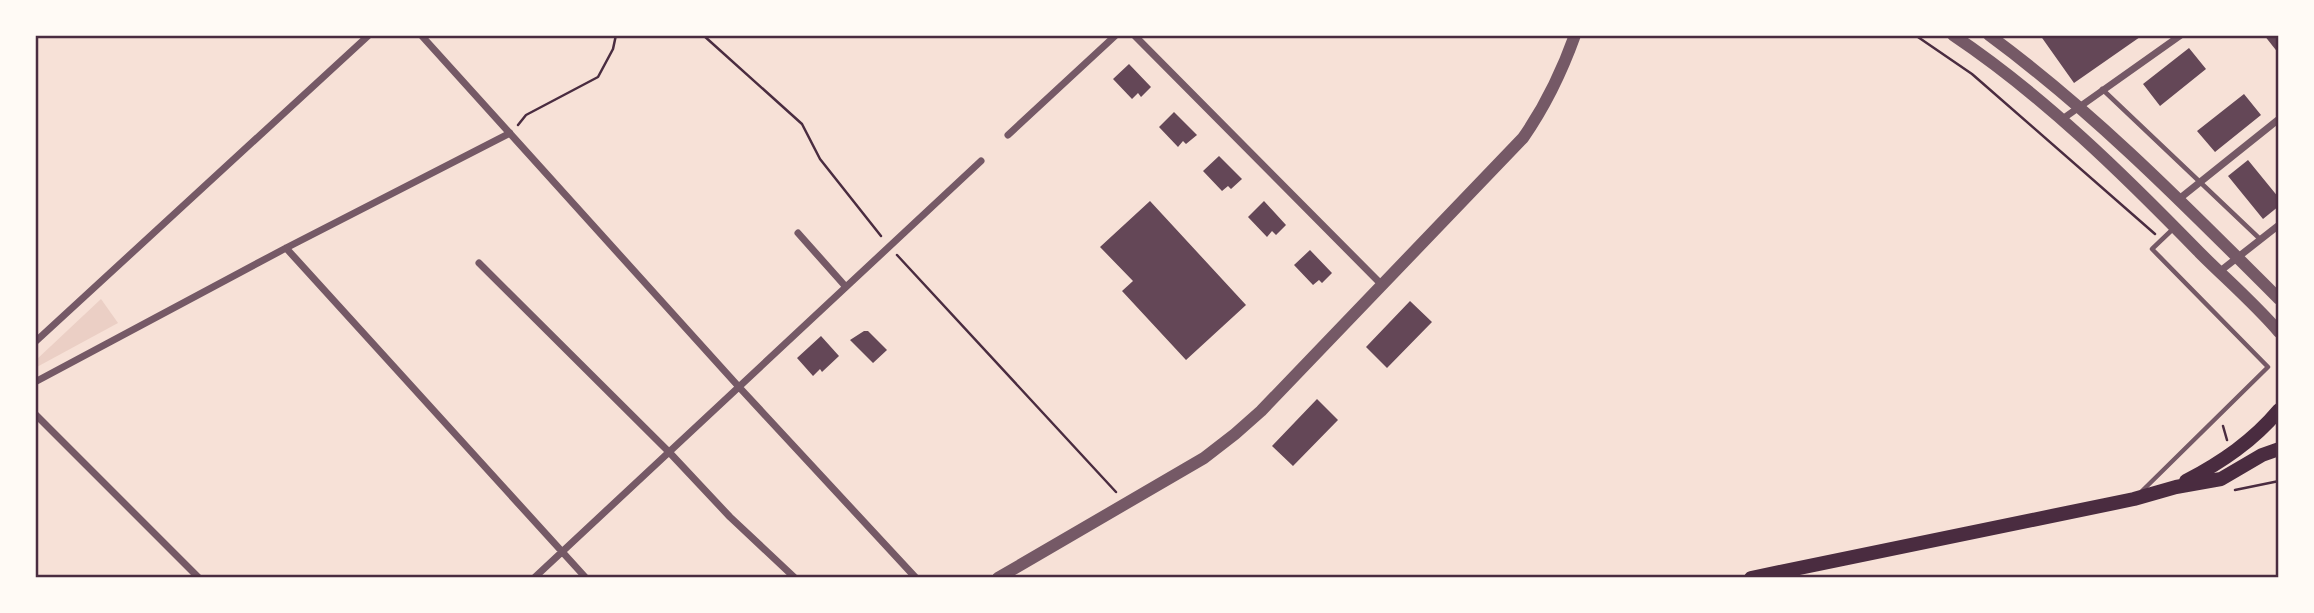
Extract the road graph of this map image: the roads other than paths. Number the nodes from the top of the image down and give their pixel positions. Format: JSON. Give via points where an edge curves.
{"nodes":[{"id":1,"x":369,"y":35,"type":"edge"},
{"id":2,"x":421,"y":35,"type":"edge"},
{"id":3,"x":1116,"y":35,"type":"edge"},
{"id":4,"x":1134,"y":35,"type":"edge"},
{"id":5,"x":1575,"y":35,"type":"edge"},
{"id":6,"x":1953,"y":35,"type":"edge"},
{"id":7,"x":1989,"y":35,"type":"edge"},
{"id":8,"x":2178,"y":36,"type":"edge"},
{"id":9,"x":2102,"y":89,"type":"junction"},
{"id":10,"x":2079,"y":106,"type":"junction"},
{"id":11,"x":2279,"y":119,"type":"edge"},
{"id":12,"x":2061,"y":120,"type":"junction"},
{"id":13,"x":510,"y":133,"type":"junction"},
{"id":14,"x":1008,"y":135,"type":"dead end"},
{"id":15,"x":981,"y":161,"type":"dead end"},
{"id":16,"x":2200,"y":182,"type":"junction"},
{"id":17,"x":2179,"y":198,"type":"junction"},
{"id":18,"x":2279,"y":225,"type":"edge"},
{"id":19,"x":2175,"y":227,"type":"junction"},
{"id":20,"x":798,"y":233,"type":"dead end"},
{"id":21,"x":2261,"y":239,"type":"junction"},
{"id":22,"x":286,"y":248,"type":"junction"},
{"id":23,"x":2237,"y":257,"type":"junction"},
{"id":24,"x":480,"y":263,"type":"dead end"},
{"id":25,"x":2219,"y":272,"type":"junction"},
{"id":26,"x":1381,"y":285,"type":"junction"},
{"id":27,"x":846,"y":287,"type":"junction"},
{"id":28,"x":2279,"y":299,"type":"edge"},
{"id":29,"x":2279,"y":332,"type":"edge"},
{"id":30,"x":35,"y":342,"type":"edge"},
{"id":31,"x":35,"y":382,"type":"edge"},
{"id":32,"x":739,"y":387,"type":"junction"},
{"id":33,"x":2279,"y":410,"type":"edge"},
{"id":34,"x":35,"y":414,"type":"edge"},
{"id":35,"x":2279,"y":449,"type":"edge"},
{"id":36,"x":669,"y":452,"type":"junction"},
{"id":37,"x":2176,"y":487,"type":"junction"},
{"id":38,"x":2134,"y":499,"type":"junction"},
{"id":39,"x":562,"y":552,"type":"junction"},
{"id":40,"x":199,"y":578,"type":"edge"},
{"id":41,"x":534,"y":578,"type":"edge"},
{"id":42,"x":586,"y":578,"type":"edge"},
{"id":43,"x":795,"y":578,"type":"edge"},
{"id":44,"x":916,"y":578,"type":"edge"},
{"id":45,"x":998,"y":578,"type":"edge"},
{"id":46,"x":1751,"y":578,"type":"edge"}],
"edges":[{"from":1,"to":30,"type":"street"},
{"from":2,"to":13,"type":"street"},
{"from":3,"to":14,"type":"street"},
{"from":4,"to":26,"type":"street"},
{"from":5,"to":26,"type":"street","via":[[1546,104],[1523,138]]},
{"from":6,"to":12,"type":"street"},
{"from":7,"to":10,"type":"street"},
{"from":8,"to":9,"type":"street"},
{"from":9,"to":10,"type":"street"},
{"from":9,"to":16,"type":"lane"},
{"from":10,"to":12,"type":"street"},
{"from":10,"to":17,"type":"street"},
{"from":11,"to":16,"type":"street"},
{"from":12,"to":19,"type":"street"},
{"from":13,"to":22,"type":"street"},
{"from":13,"to":32,"type":"street"},
{"from":15,"to":27,"type":"street"},
{"from":16,"to":17,"type":"street"},
{"from":16,"to":21,"type":"lane"},
{"from":17,"to":23,"type":"street"},
{"from":18,"to":21,"type":"street"},
{"from":19,"to":25,"type":"street"},
{"from":19,"to":38,"type":"lane","via":[[2152,249],[2268,367]]},
{"from":20,"to":27,"type":"street"},
{"from":21,"to":23,"type":"street"},
{"from":22,"to":31,"type":"street"},
{"from":22,"to":39,"type":"street"},
{"from":23,"to":25,"type":"street"},
{"from":23,"to":28,"type":"street"},
{"from":24,"to":36,"type":"street"},
{"from":25,"to":29,"type":"street"},
{"from":26,"to":45,"type":"street","via":[[1261,411],[1209,455]]},
{"from":27,"to":32,"type":"street"},
{"from":32,"to":36,"type":"street"},
{"from":32,"to":44,"type":"street"},
{"from":33,"to":37,"type":"main road","via":[[2244,446]]},
{"from":34,"to":40,"type":"street"},
{"from":35,"to":37,"type":"main road","via":[[2221,479]]},
{"from":36,"to":39,"type":"street"},
{"from":36,"to":43,"type":"street"},
{"from":37,"to":38,"type":"main road"},
{"from":38,"to":46,"type":"main road"},
{"from":39,"to":41,"type":"street"},
{"from":39,"to":42,"type":"street"}]}
